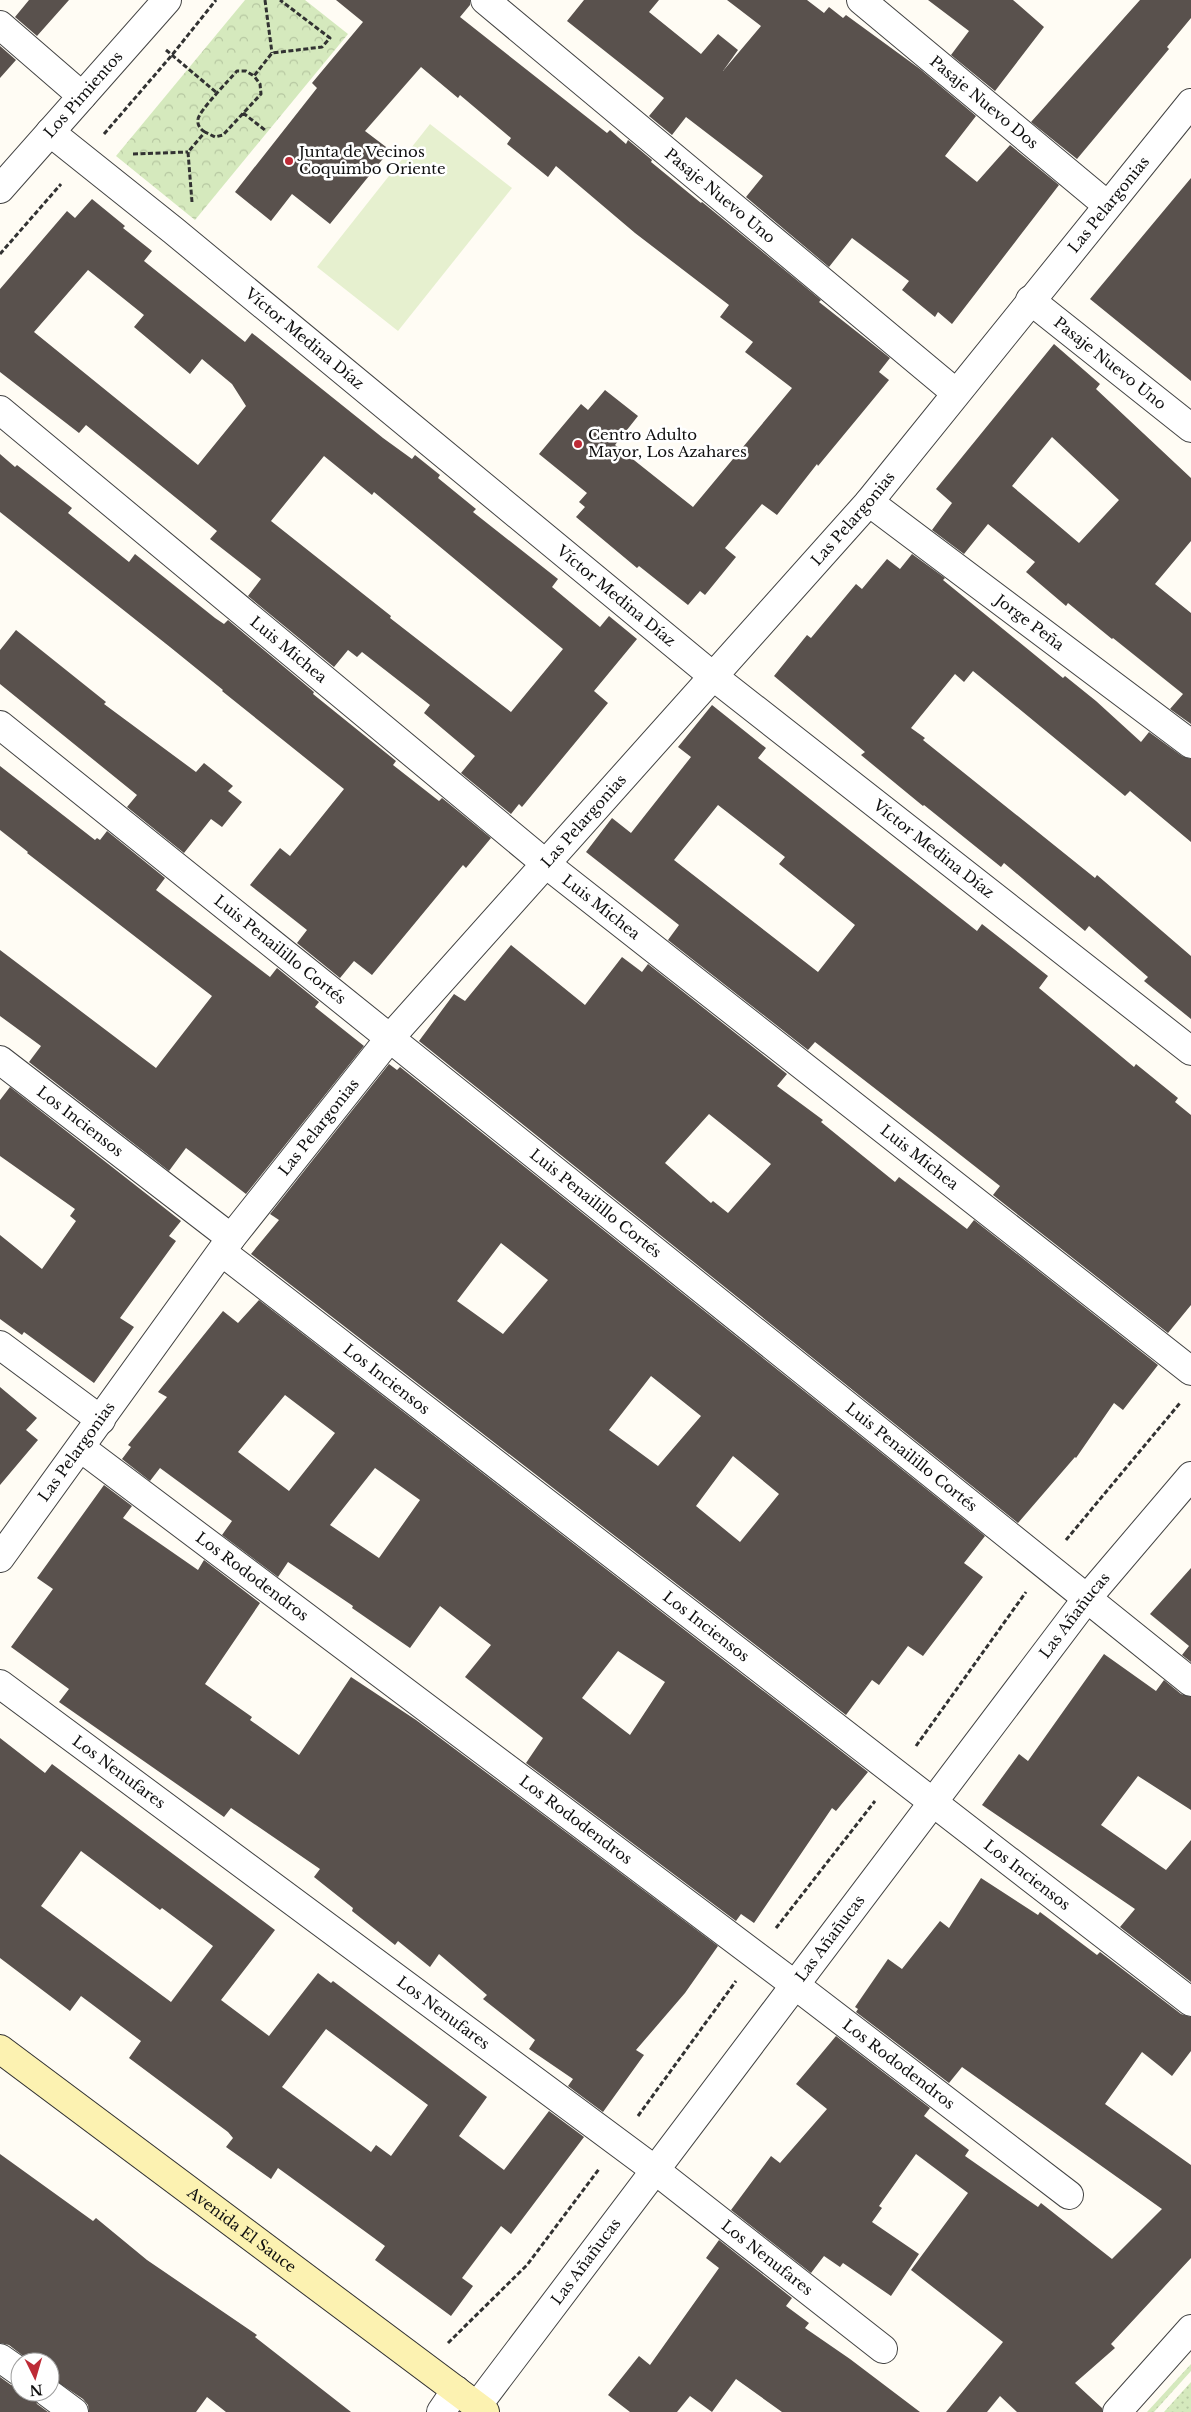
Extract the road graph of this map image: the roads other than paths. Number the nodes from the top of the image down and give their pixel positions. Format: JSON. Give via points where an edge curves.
{"nodes":[{"id":1,"x":167,"y":0,"type":"edge"},
{"id":2,"x":485,"y":0,"type":"edge"},
{"id":3,"x":861,"y":0,"type":"edge"},
{"id":4,"x":0,"y":26,"type":"edge"},
{"id":5,"x":82,"y":96,"type":"junction"},
{"id":6,"x":1191,"y":103,"type":"edge"},
{"id":7,"x":50,"y":132,"type":"junction"},
{"id":8,"x":0,"y":189,"type":"edge"},
{"id":9,"x":1107,"y":205,"type":"junction"},
{"id":10,"x":1030,"y":300,"type":"junction"},
{"id":11,"x":956,"y":393,"type":"junction"},
{"id":12,"x":0,"y":410,"type":"edge"},
{"id":13,"x":1191,"y":428,"type":"edge"},
{"id":14,"x":868,"y":502,"type":"junction"},
{"id":15,"x":714,"y":677,"type":"junction"},
{"id":16,"x":0,"y":725,"type":"edge"},
{"id":17,"x":1191,"y":744,"type":"edge"},
{"id":18,"x":546,"y":864,"type":"junction"},
{"id":19,"x":389,"y":1039,"type":"junction"},
{"id":20,"x":1191,"y":1051,"type":"edge"},
{"id":21,"x":0,"y":1060,"type":"edge"},
{"id":22,"x":227,"y":1245,"type":"junction"},
{"id":23,"x":0,"y":1345,"type":"edge"},
{"id":24,"x":1191,"y":1371,"type":"edge"},
{"id":25,"x":101,"y":1420,"type":"junction"},
{"id":26,"x":81,"y":1448,"type":"junction"},
{"id":27,"x":1191,"y":1476,"type":"edge"},
{"id":28,"x":0,"y":1558,"type":"edge"},
{"id":29,"x":1088,"y":1597,"type":"junction"},
{"id":30,"x":1191,"y":1682,"type":"edge"},
{"id":31,"x":0,"y":1684,"type":"edge"},
{"id":32,"x":934,"y":1802,"type":"junction"},
{"id":33,"x":795,"y":1985,"type":"junction"},
{"id":34,"x":1191,"y":2002,"type":"edge"},
{"id":35,"x":0,"y":2049,"type":"edge"},
{"id":36,"x":655,"y":2170,"type":"junction"},
{"id":37,"x":1069,"y":2195,"type":"dead end"},
{"id":38,"x":1191,"y":2329,"type":"edge"},
{"id":39,"x":883,"y":2349,"type":"dead end"},
{"id":40,"x":60,"y":2402,"type":"edge"},
{"id":41,"x":465,"y":2405,"type":"edge"},
{"id":42,"x":74,"y":2412,"type":"edge"},
{"id":43,"x":1117,"y":2412,"type":"edge"}],
"edges":[{"from":1,"to":5,"type":"street","name":"Los Pimientos"},
{"from":2,"to":11,"type":"street","name":"Pasaje Nuevo Uno"},
{"from":3,"to":9,"type":"street","name":"Pasaje Nuevo Dos"},
{"from":4,"to":5,"type":"street"},
{"from":5,"to":7,"type":"street","name":"Los Pimientos"},
{"from":6,"to":9,"type":"street","name":"Las Pelargonias"},
{"from":7,"to":8,"type":"street","name":"Los Pimientos"},
{"from":7,"to":15,"type":"street","name":"Víctor Medina Díaz"},
{"from":9,"to":10,"type":"street","name":"Las Pelargonias"},
{"from":10,"to":11,"type":"street","name":"Las Pelargonias"},
{"from":10,"to":13,"type":"street","name":"Pasaje Nuevo Uno"},
{"from":11,"to":14,"type":"street","name":"Las Pelargonias"},
{"from":12,"to":18,"type":"street","name":"Luis Michea"},
{"from":14,"to":15,"type":"street","name":"Las Pelargonias"},
{"from":14,"to":17,"type":"street","name":"Jorge Peña"},
{"from":15,"to":18,"type":"street","name":"Las Pelargonias"},
{"from":15,"to":20,"type":"street","name":"Víctor Medina Díaz"},
{"from":16,"to":19,"type":"street","name":"Luis Penailillo Cortés"},
{"from":18,"to":19,"type":"street","name":"Las Pelargonias"},
{"from":18,"to":24,"type":"street","name":"Luis Michea"},
{"from":19,"to":22,"type":"street","name":"Las Pelargonias"},
{"from":19,"to":29,"type":"street","name":"Luis Penailillo Cortés"},
{"from":21,"to":22,"type":"street","name":"Los Inciensos"},
{"from":22,"to":25,"type":"street","name":"Las Pelargonias"},
{"from":22,"to":32,"type":"street","name":"Los Inciensos"},
{"from":23,"to":25,"type":"street"},
{"from":25,"to":26,"type":"street","name":"Las Pelargonias"},
{"from":26,"to":28,"type":"street","name":"Las Pelargonias"},
{"from":26,"to":33,"type":"street","name":"Los Rododendros"},
{"from":27,"to":29,"type":"street","name":"Las Añañucas"},
{"from":29,"to":30,"type":"street","name":"Luis Penailillo Cortés"},
{"from":29,"to":32,"type":"street","name":"Las Añañucas"},
{"from":31,"to":36,"type":"street","name":"Los Nenufares"},
{"from":32,"to":33,"type":"street","name":"Las Añañucas"},
{"from":32,"to":34,"type":"street","name":"Los Inciensos"},
{"from":33,"to":36,"type":"street","name":"Las Añañucas"},
{"from":33,"to":37,"type":"street","name":"Los Rododendros"},
{"from":35,"to":41,"type":"main road","name":"Avenida El Sauce","via":[[424,2367]]},
{"from":36,"to":39,"type":"street","name":"Los Nenufares"},
{"from":36,"to":41,"type":"street","name":"Las Añañucas"},
{"from":38,"to":43,"type":"street"},
{"from":40,"to":42,"type":"street"}]}
